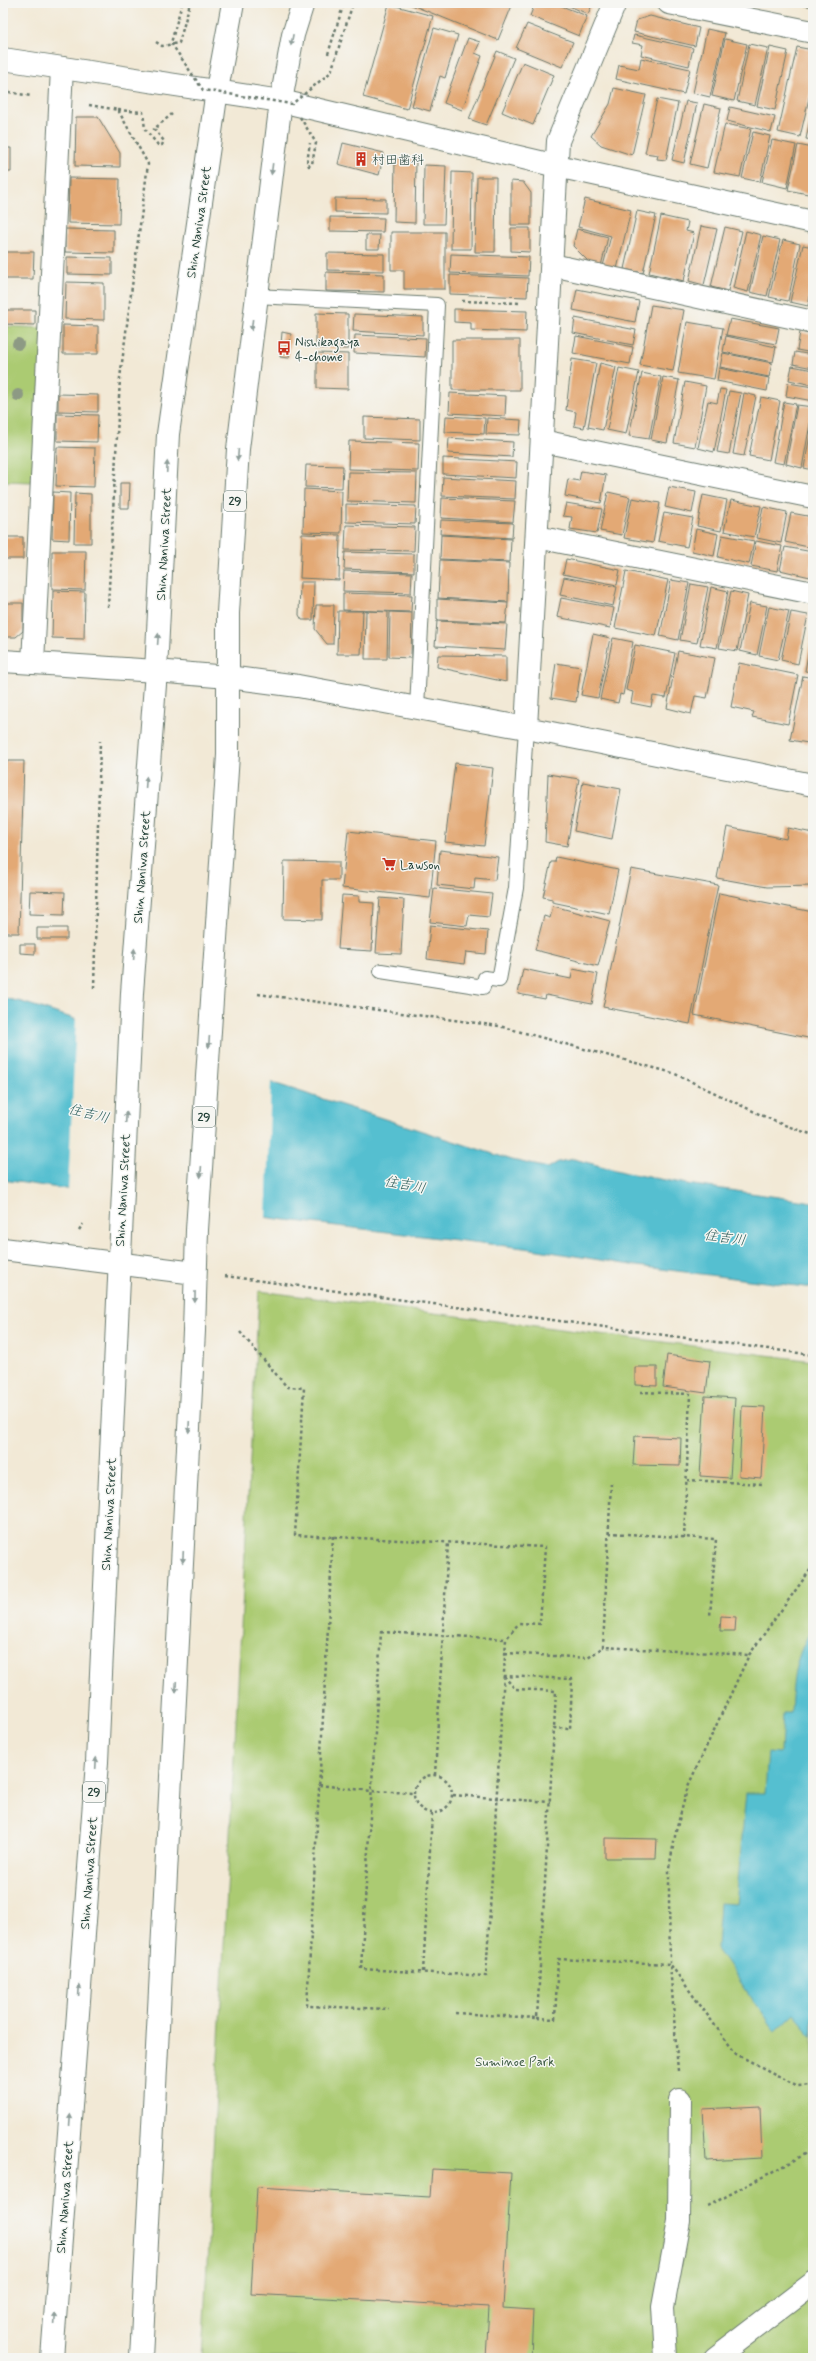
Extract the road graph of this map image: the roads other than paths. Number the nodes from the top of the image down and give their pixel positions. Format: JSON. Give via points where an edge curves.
{"nodes":[{"id":1,"x":233,"y":3,"type":"edge"},
{"id":2,"x":303,"y":3,"type":"edge"},
{"id":3,"x":615,"y":3,"type":"edge"},
{"id":4,"x":668,"y":3,"type":"edge"},
{"id":5,"x":813,"y":32,"type":"edge"},
{"id":6,"x":3,"y":59,"type":"edge"},
{"id":7,"x":62,"y":68,"type":"junction"},
{"id":8,"x":217,"y":90,"type":"junction"},
{"id":9,"x":281,"y":100,"type":"junction"},
{"id":10,"x":557,"y":166,"type":"junction"},
{"id":11,"x":813,"y":222,"type":"edge"},
{"id":12,"x":552,"y":265,"type":"junction"},
{"id":13,"x":255,"y":296,"type":"junction"},
{"id":14,"x":813,"y":322,"type":"edge"},
{"id":15,"x":542,"y":441,"type":"junction"},
{"id":16,"x":813,"y":497,"type":"edge"},
{"id":17,"x":537,"y":536,"type":"junction"},
{"id":18,"x":813,"y":593,"type":"edge"},
{"id":19,"x":3,"y":661,"type":"edge"},
{"id":20,"x":33,"y":663,"type":"junction"},
{"id":21,"x":156,"y":671,"type":"junction"},
{"id":22,"x":228,"y":677,"type":"junction"},
{"id":23,"x":417,"y":708,"type":"junction"},
{"id":24,"x":526,"y":728,"type":"junction"},
{"id":25,"x":813,"y":785,"type":"edge"},
{"id":26,"x":381,"y":971,"type":"dead end"},
{"id":27,"x":3,"y":1249,"type":"edge"},
{"id":28,"x":119,"y":1264,"type":"junction"},
{"id":29,"x":195,"y":1273,"type":"junction"},
{"id":30,"x":680,"y":2100,"type":"road end"},
{"id":31,"x":813,"y":2283,"type":"edge"},
{"id":32,"x":52,"y":2358,"type":"edge"},
{"id":33,"x":140,"y":2358,"type":"edge"},
{"id":34,"x":666,"y":2358,"type":"edge"},
{"id":35,"x":715,"y":2358,"type":"edge"}],
"edges":[{"from":1,"to":8,"type":"main road","name":"Shin Naniwa Street","number":"29"},
{"from":2,"to":9,"type":"main road","number":"29","one_way":true,"via":[[293,35]]},
{"from":3,"to":10,"type":"main road","via":[[558,141]]},
{"from":4,"to":5,"type":"main road"},
{"from":6,"to":7,"type":"main road"},
{"from":7,"to":8,"type":"main road"},
{"from":7,"to":20,"type":"main road"},
{"from":8,"to":9,"type":"main road"},
{"from":21,"to":8,"type":"main road","name":"Shin Naniwa Street","number":"29","one_way":true,"via":[[168,434]]},
{"from":9,"to":10,"type":"main road"},
{"from":9,"to":13,"type":"main road","number":"29","one_way":true},
{"from":10,"to":11,"type":"main road"},
{"from":10,"to":12,"type":"main road"},
{"from":12,"to":14,"type":"main road"},
{"from":12,"to":15,"type":"main road"},
{"from":13,"to":22,"type":"main road","number":"29","one_way":true,"via":[[238,450],[228,613]]},
{"from":13,"to":23,"type":"lane","via":[[436,305]]},
{"from":15,"to":16,"type":"main road"},
{"from":15,"to":17,"type":"main road"},
{"from":17,"to":18,"type":"main road"},
{"from":17,"to":24,"type":"main road"},
{"from":19,"to":20,"type":"main road"},
{"from":20,"to":21,"type":"main road"},
{"from":21,"to":22,"type":"main road"},
{"from":28,"to":21,"type":"main road","name":"Shin Naniwa Street","number":"29","one_way":true,"via":[[132,993]]},
{"from":22,"to":23,"type":"main road","via":[[298,686]]},
{"from":22,"to":29,"type":"main road","number":"29","one_way":true,"via":[[228,755]]},
{"from":23,"to":24,"type":"main road"},
{"from":24,"to":25,"type":"main road"},
{"from":24,"to":26,"type":"lane","via":[[516,888],[499,980],[485,978],[483,987]]},
{"from":27,"to":28,"type":"main road"},
{"from":28,"to":29,"type":"main road"},
{"from":32,"to":28,"type":"main road","name":"Shin Naniwa Street","number":"29","one_way":true,"via":[[97,1762]]},
{"from":29,"to":33,"type":"main road","number":"29","one_way":true,"via":[[157,2069]]},
{"from":30,"to":34,"type":"main road","via":[[679,2221],[663,2307]]},
{"from":31,"to":35,"type":"main road"}]}
